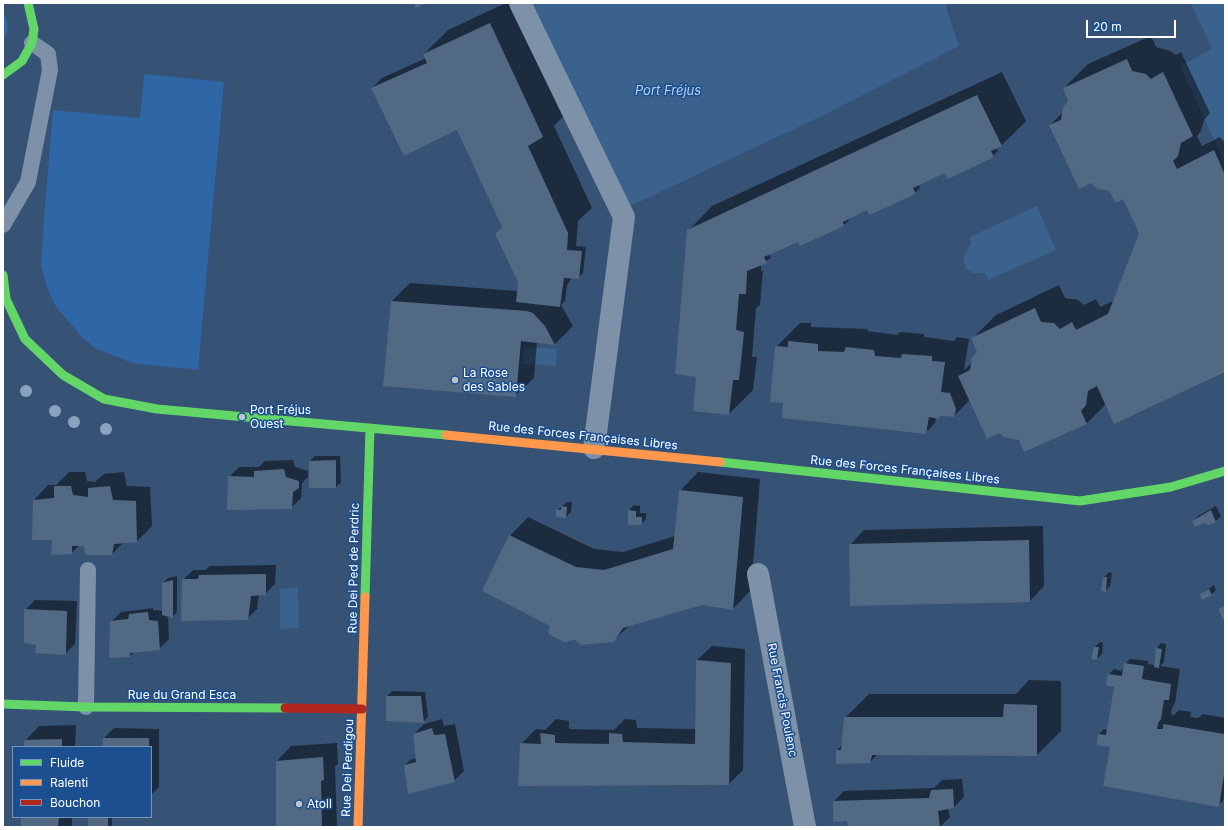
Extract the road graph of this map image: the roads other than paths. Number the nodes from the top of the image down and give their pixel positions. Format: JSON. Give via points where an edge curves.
{"nodes":[{"id":1,"x":28,"y":3,"type":"edge"},
{"id":2,"x":520,"y":3,"type":"edge"},
{"id":3,"x":32,"y":43,"type":"junction"},
{"id":4,"x":3,"y":75,"type":"edge"},
{"id":5,"x":3,"y":224,"type":"edge"},
{"id":6,"x":3,"y":275,"type":"edge"},
{"id":7,"x":370,"y":428,"type":"junction"},
{"id":8,"x":594,"y":448,"type":"junction"},
{"id":9,"x":1225,"y":471,"type":"edge"},
{"id":10,"x":88,"y":570,"type":"dead end"},
{"id":11,"x":758,"y":574,"type":"dead end"},
{"id":12,"x":3,"y":704,"type":"edge"},
{"id":13,"x":86,"y":707,"type":"junction"},
{"id":14,"x":362,"y":709,"type":"junction"},
{"id":15,"x":358,"y":827,"type":"edge"},
{"id":16,"x":806,"y":827,"type":"edge"}],
"edges":[{"from":1,"to":3,"type":"street","via":[[34,29]]},
{"from":2,"to":8,"type":"street","via":[[624,217]]},
{"from":3,"to":4,"type":"street","via":[[22,61]]},
{"from":3,"to":5,"type":"lane","via":[[48,54],[50,70],[28,182]]},
{"from":6,"to":7,"type":"street","name":"Rue des Forces Françaises Libres","via":[[6,299],[25,339],[63,375],[104,399],[157,409]]},
{"from":7,"to":8,"type":"street","name":"Rue des Forces Françaises Libres"},
{"from":7,"to":14,"type":"street","name":"Rue Dei Ped de Perdric"},
{"from":8,"to":9,"type":"street","name":"Rue des Forces Françaises Libres","via":[[1080,501],[1171,487]]},
{"from":10,"to":13,"type":"lane"},
{"from":11,"to":16,"type":"street","name":"Rue Francis Poulenc"},
{"from":12,"to":13,"type":"street","name":"Rue du Grand Esca"},
{"from":13,"to":14,"type":"street","name":"Rue du Grand Esca"},
{"from":14,"to":15,"type":"street","name":"Rue Dei Perdigou"}]}
